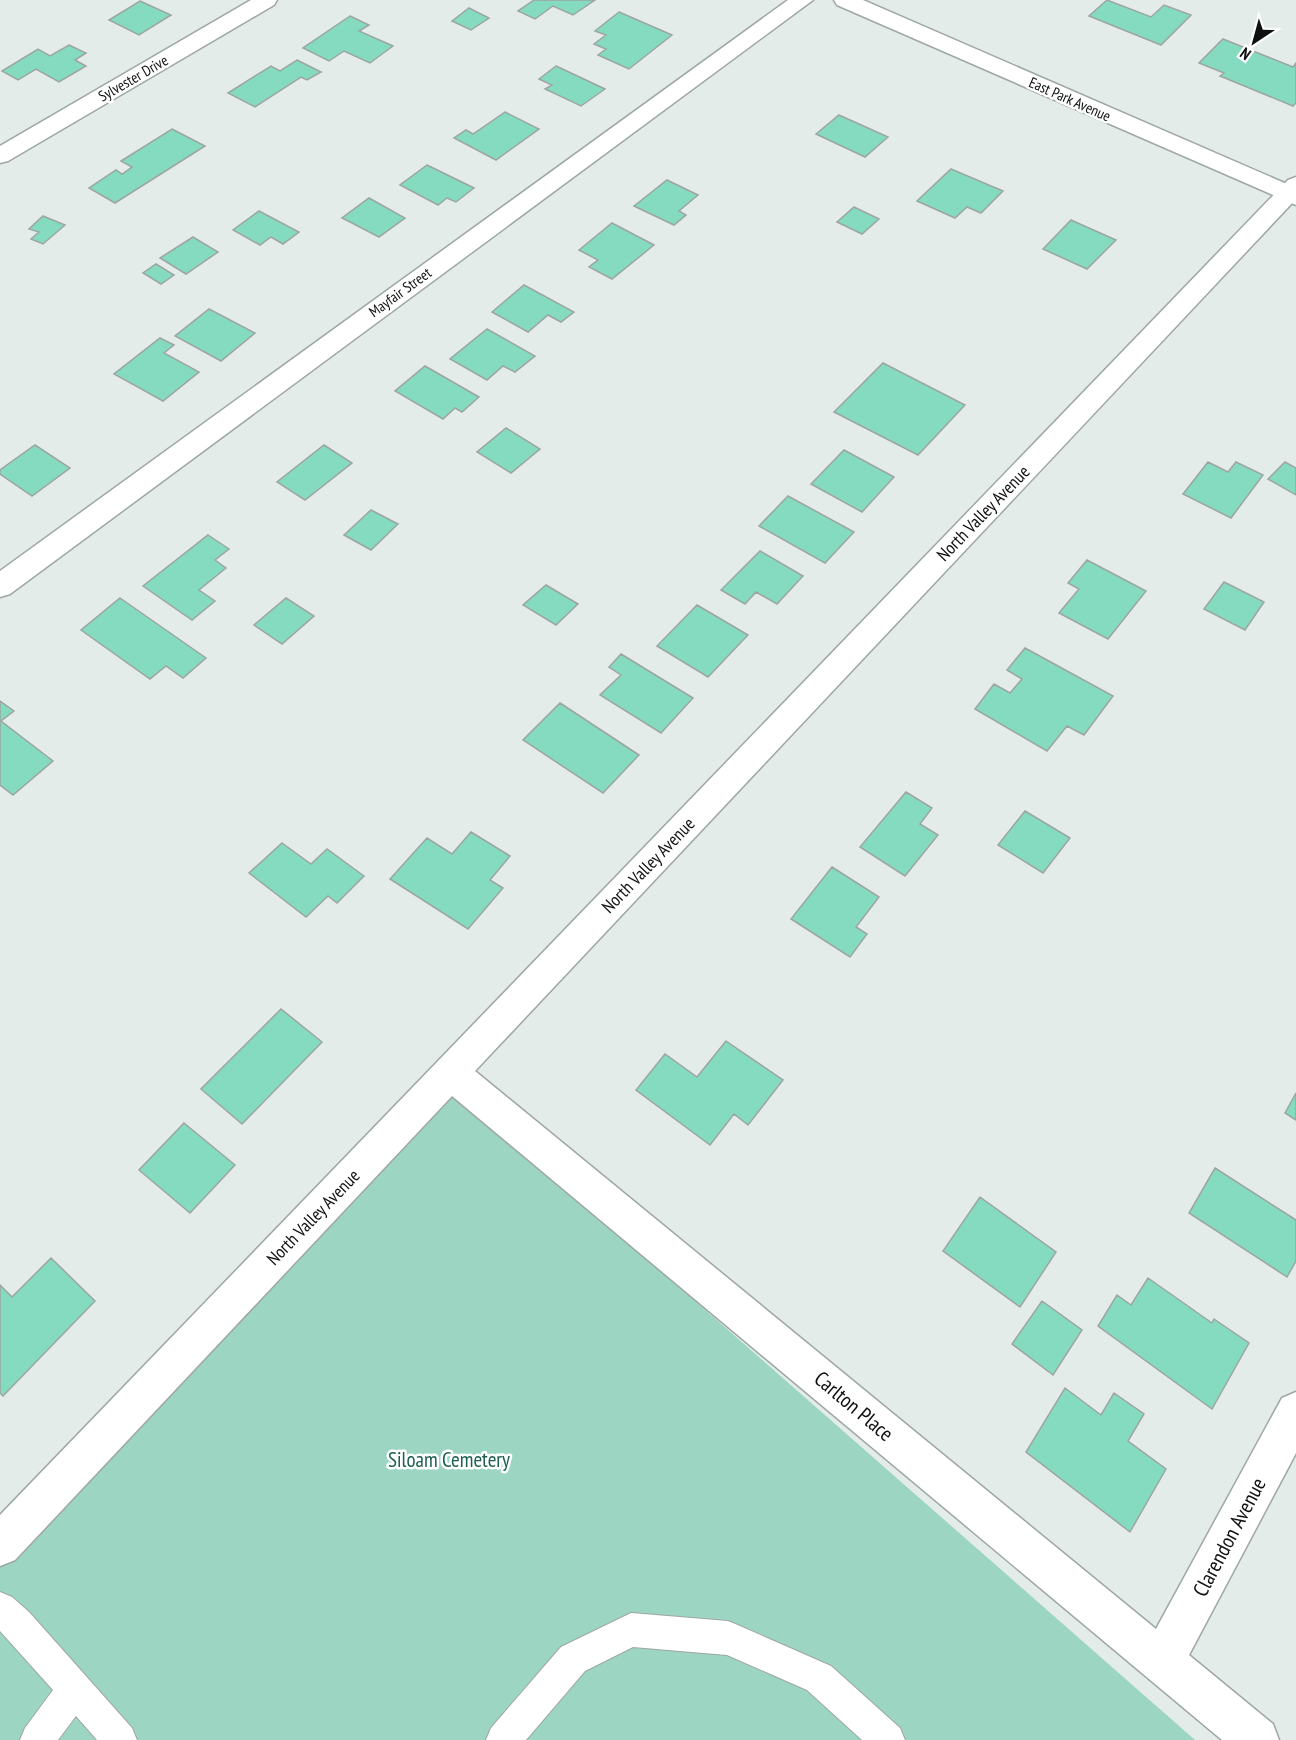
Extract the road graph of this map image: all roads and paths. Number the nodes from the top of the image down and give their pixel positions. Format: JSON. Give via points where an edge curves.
{"nodes":[{"id":1,"x":266,"y":0,"type":"edge"},
{"id":2,"x":802,"y":0,"type":"edge"},
{"id":3,"x":845,"y":0,"type":"edge"},
{"id":4,"x":0,"y":156,"type":"edge"},
{"id":5,"x":1293,"y":192,"type":"edge"},
{"id":6,"x":0,"y":586,"type":"edge"},
{"id":7,"x":450,"y":1072,"type":"junction"},
{"id":8,"x":1296,"y":1412,"type":"edge"},
{"id":9,"x":0,"y":1545,"type":"edge"},
{"id":10,"x":0,"y":1609,"type":"edge"},
{"id":11,"x":1162,"y":1661,"type":"junction"},
{"id":12,"x":75,"y":1689,"type":"junction"},
{"id":13,"x":37,"y":1740,"type":"edge"},
{"id":14,"x":120,"y":1740,"type":"edge"},
{"id":15,"x":502,"y":1740,"type":"edge"},
{"id":16,"x":888,"y":1740,"type":"edge"},
{"id":17,"x":1257,"y":1740,"type":"edge"}],
"edges":[{"from":1,"to":4,"type":"street","name":"Sylvester Drive"},
{"from":2,"to":6,"type":"street","name":"Mayfair Street"},
{"from":3,"to":5,"type":"street","name":"East Park Avenue"},
{"from":5,"to":7,"type":"street","name":"North Valley Avenue"},
{"from":7,"to":9,"type":"street","name":"North Valley Avenue"},
{"from":7,"to":11,"type":"street","name":"Carlton Place"},
{"from":8,"to":11,"type":"street","name":"Clarendon Avenue"},
{"from":10,"to":12,"type":"lane"},
{"from":11,"to":17,"type":"street","name":"Carlton Place"},
{"from":12,"to":13,"type":"lane"},
{"from":12,"to":14,"type":"lane"},
{"from":15,"to":16,"type":"lane","via":[[573,1659],[631,1630],[728,1638],[819,1678]]}]}
